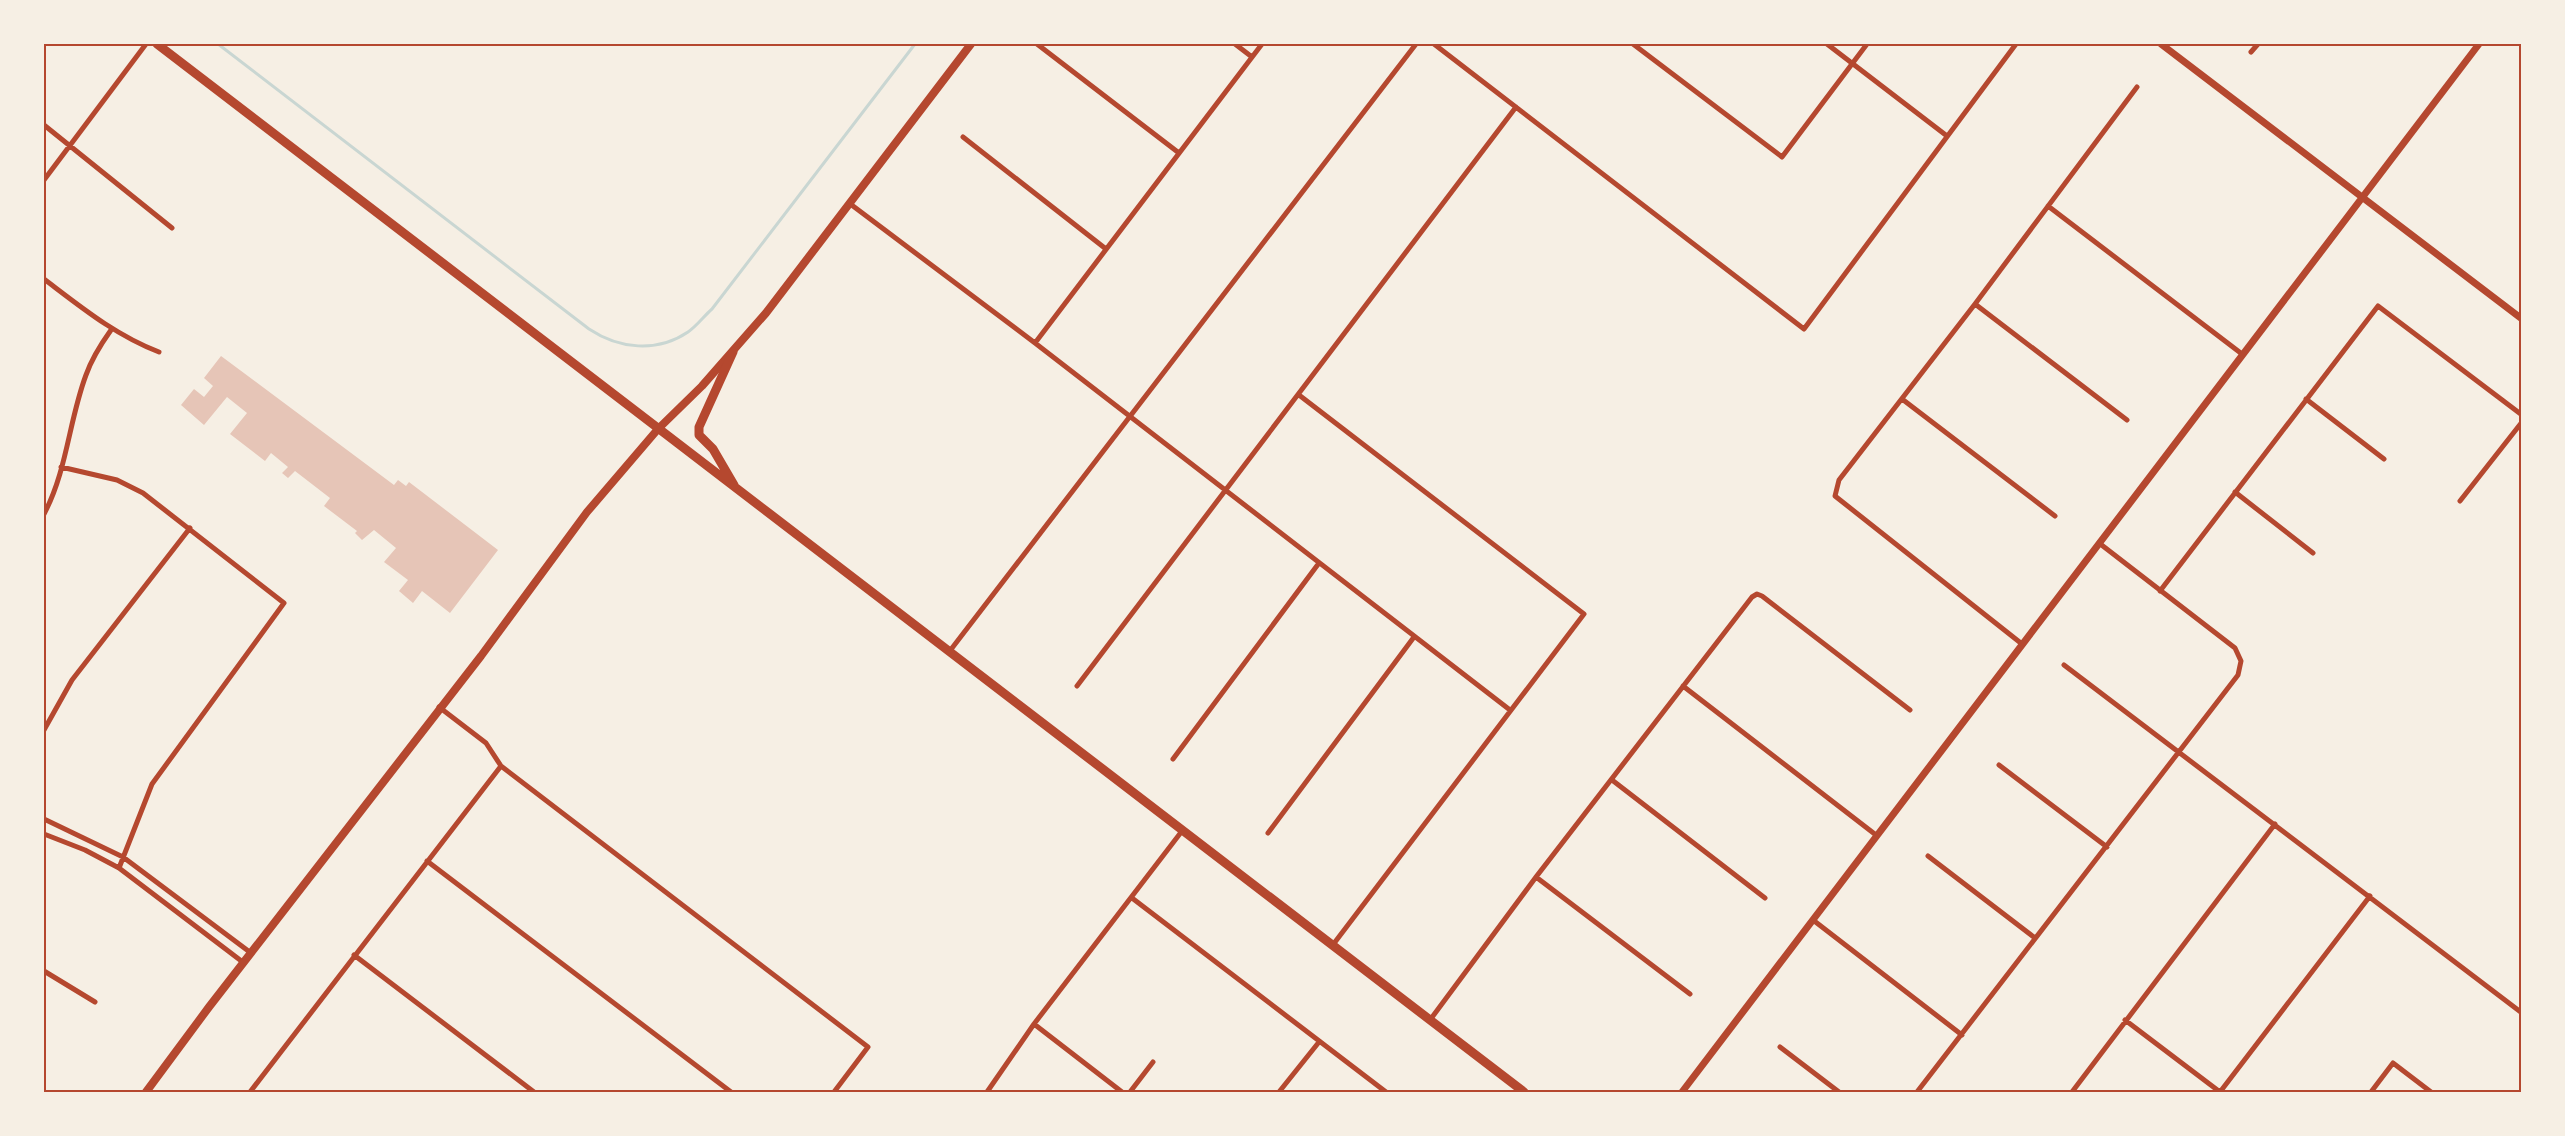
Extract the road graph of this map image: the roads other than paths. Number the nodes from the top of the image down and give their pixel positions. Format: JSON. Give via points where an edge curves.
{"nodes":[{"id":1,"x":146,"y":44,"type":"edge"},
{"id":2,"x":157,"y":44,"type":"edge"},
{"id":3,"x":971,"y":44,"type":"edge"},
{"id":4,"x":1037,"y":44,"type":"edge"},
{"id":5,"x":1235,"y":44,"type":"edge"},
{"id":6,"x":1262,"y":44,"type":"edge"},
{"id":7,"x":1416,"y":44,"type":"edge"},
{"id":8,"x":1434,"y":44,"type":"edge"},
{"id":9,"x":1633,"y":44,"type":"edge"},
{"id":10,"x":1827,"y":44,"type":"edge"},
{"id":11,"x":1867,"y":44,"type":"edge"},
{"id":12,"x":2016,"y":44,"type":"edge"},
{"id":13,"x":2161,"y":44,"type":"edge"},
{"id":14,"x":2258,"y":44,"type":"edge"},
{"id":15,"x":2479,"y":44,"type":"edge"},
{"id":16,"x":2251,"y":52,"type":"dead end"},
{"id":17,"x":1252,"y":57,"type":"junction"},
{"id":18,"x":1852,"y":63,"type":"junction"},
{"id":19,"x":2137,"y":87,"type":"dead end"},
{"id":20,"x":1516,"y":107,"type":"junction"},
{"id":21,"x":44,"y":125,"type":"edge"},
{"id":22,"x":1947,"y":136,"type":"junction"},
{"id":23,"x":963,"y":137,"type":"dead end"},
{"id":24,"x":70,"y":145,"type":"junction"},
{"id":25,"x":1179,"y":153,"type":"junction"},
{"id":26,"x":44,"y":180,"type":"edge"},
{"id":27,"x":2363,"y":197,"type":"junction"},
{"id":28,"x":849,"y":203,"type":"junction"},
{"id":29,"x":2048,"y":206,"type":"junction"},
{"id":30,"x":172,"y":228,"type":"dead end"},
{"id":31,"x":1106,"y":249,"type":"junction"},
{"id":32,"x":44,"y":279,"type":"edge"},
{"id":33,"x":1976,"y":304,"type":"junction"},
{"id":34,"x":2522,"y":319,"type":"edge"},
{"id":35,"x":111,"y":330,"type":"junction"},
{"id":36,"x":1035,"y":343,"type":"junction"},
{"id":37,"x":159,"y":352,"type":"dead end"},
{"id":38,"x":733,"y":352,"type":"junction"},
{"id":39,"x":2242,"y":354,"type":"junction"},
{"id":40,"x":1299,"y":395,"type":"junction"},
{"id":41,"x":1902,"y":399,"type":"junction"},
{"id":42,"x":2306,"y":399,"type":"junction"},
{"id":43,"x":2522,"y":415,"type":"edge"},
{"id":44,"x":1129,"y":417,"type":"junction"},
{"id":45,"x":2127,"y":420,"type":"dead end"},
{"id":46,"x":2522,"y":422,"type":"edge"},
{"id":47,"x":658,"y":429,"type":"junction"},
{"id":48,"x":2384,"y":459,"type":"dead end"},
{"id":49,"x":61,"y":467,"type":"junction"},
{"id":50,"x":737,"y":489,"type":"junction"},
{"id":51,"x":1226,"y":490,"type":"junction"},
{"id":52,"x":2235,"y":492,"type":"junction"},
{"id":53,"x":2460,"y":501,"type":"dead end"},
{"id":54,"x":44,"y":514,"type":"edge"},
{"id":55,"x":2055,"y":516,"type":"dead end"},
{"id":56,"x":190,"y":528,"type":"junction"},
{"id":57,"x":2099,"y":543,"type":"junction"},
{"id":58,"x":2313,"y":553,"type":"dead end"},
{"id":59,"x":1319,"y":563,"type":"junction"},
{"id":60,"x":2160,"y":591,"type":"junction"},
{"id":61,"x":1413,"y":637,"type":"junction"},
{"id":62,"x":2022,"y":644,"type":"junction"},
{"id":63,"x":949,"y":652,"type":"junction"},
{"id":64,"x":2064,"y":665,"type":"dead end"},
{"id":65,"x":1077,"y":686,"type":"dead end"},
{"id":66,"x":1683,"y":686,"type":"junction"},
{"id":67,"x":439,"y":707,"type":"junction"},
{"id":68,"x":1510,"y":710,"type":"junction"},
{"id":69,"x":1910,"y":710,"type":"dead end"},
{"id":70,"x":44,"y":730,"type":"edge"},
{"id":71,"x":2179,"y":754,"type":"junction"},
{"id":72,"x":1173,"y":759,"type":"dead end"},
{"id":73,"x":1999,"y":765,"type":"dead end"},
{"id":74,"x":501,"y":766,"type":"junction"},
{"id":75,"x":1612,"y":780,"type":"junction"},
{"id":76,"x":44,"y":819,"type":"edge"},
{"id":77,"x":2275,"y":824,"type":"junction"},
{"id":78,"x":1182,"y":831,"type":"junction"},
{"id":79,"x":1268,"y":833,"type":"dead end"},
{"id":80,"x":44,"y":834,"type":"edge"},
{"id":81,"x":1876,"y":835,"type":"junction"},
{"id":82,"x":2107,"y":847,"type":"junction"},
{"id":83,"x":1928,"y":856,"type":"dead end"},
{"id":84,"x":123,"y":857,"type":"junction"},
{"id":85,"x":427,"y":861,"type":"junction"},
{"id":86,"x":119,"y":868,"type":"junction"},
{"id":87,"x":1536,"y":877,"type":"junction"},
{"id":88,"x":2370,"y":896,"type":"junction"},
{"id":89,"x":1132,"y":898,"type":"junction"},
{"id":90,"x":1765,"y":898,"type":"dead end"},
{"id":91,"x":1813,"y":920,"type":"junction"},
{"id":92,"x":2035,"y":938,"type":"junction"},
{"id":93,"x":1332,"y":946,"type":"junction"},
{"id":94,"x":251,"y":953,"type":"junction"},
{"id":95,"x":354,"y":955,"type":"junction"},
{"id":96,"x":244,"y":963,"type":"junction"},
{"id":97,"x":44,"y":970,"type":"edge"},
{"id":98,"x":1690,"y":994,"type":"dead end"},
{"id":99,"x":95,"y":1002,"type":"dead end"},
{"id":100,"x":2522,"y":1013,"type":"edge"},
{"id":101,"x":1430,"y":1020,"type":"junction"},
{"id":102,"x":2125,"y":1020,"type":"junction"},
{"id":103,"x":1034,"y":1024,"type":"junction"},
{"id":104,"x":1962,"y":1035,"type":"junction"},
{"id":105,"x":1319,"y":1042,"type":"junction"},
{"id":106,"x":1780,"y":1047,"type":"dead end"},
{"id":107,"x":1153,"y":1062,"type":"dead end"},
{"id":108,"x":146,"y":1092,"type":"edge"},
{"id":109,"x":250,"y":1092,"type":"edge"},
{"id":110,"x":532,"y":1092,"type":"edge"},
{"id":111,"x":731,"y":1092,"type":"edge"},
{"id":112,"x":834,"y":1092,"type":"edge"},
{"id":113,"x":987,"y":1092,"type":"edge"},
{"id":114,"x":1122,"y":1092,"type":"edge"},
{"id":115,"x":1130,"y":1092,"type":"edge"},
{"id":116,"x":1280,"y":1092,"type":"edge"},
{"id":117,"x":1386,"y":1092,"type":"edge"},
{"id":118,"x":1524,"y":1092,"type":"edge"},
{"id":119,"x":1683,"y":1092,"type":"edge"},
{"id":120,"x":1839,"y":1092,"type":"edge"},
{"id":121,"x":1917,"y":1092,"type":"edge"},
{"id":122,"x":2072,"y":1092,"type":"edge"},
{"id":123,"x":2220,"y":1092,"type":"edge"},
{"id":124,"x":2371,"y":1092,"type":"edge"},
{"id":125,"x":2431,"y":1092,"type":"edge"}],
"edges":[{"from":1,"to":24,"type":"street"},
{"from":2,"to":47,"type":"main road"},
{"from":3,"to":28,"type":"main road"},
{"from":4,"to":25,"type":"street"},
{"from":5,"to":17,"type":"street"},
{"from":6,"to":17,"type":"street"},
{"from":7,"to":44,"type":"street"},
{"from":8,"to":20,"type":"street"},
{"from":9,"to":18,"type":"street","via":[[1782,157]]},
{"from":10,"to":18,"type":"street"},
{"from":11,"to":18,"type":"street"},
{"from":12,"to":22,"type":"street"},
{"from":13,"to":27,"type":"street"},
{"from":14,"to":16,"type":"street"},
{"from":15,"to":27,"type":"street"},
{"from":17,"to":25,"type":"street"},
{"from":18,"to":22,"type":"street"},
{"from":19,"to":29,"type":"street"},
{"from":20,"to":22,"type":"street","via":[[1804,329]]},
{"from":20,"to":40,"type":"street"},
{"from":21,"to":24,"type":"street"},
{"from":23,"to":31,"type":"street"},
{"from":24,"to":26,"type":"street"},
{"from":24,"to":30,"type":"street"},
{"from":25,"to":31,"type":"street"},
{"from":27,"to":34,"type":"street"},
{"from":27,"to":39,"type":"street"},
{"from":28,"to":36,"type":"street"},
{"from":28,"to":38,"type":"main road"},
{"from":29,"to":33,"type":"street"},
{"from":29,"to":39,"type":"street"},
{"from":31,"to":36,"type":"street"},
{"from":32,"to":35,"type":"street"},
{"from":33,"to":41,"type":"street"},
{"from":33,"to":45,"type":"street"},
{"from":35,"to":37,"type":"street"},
{"from":35,"to":49,"type":"street","via":[[85,377]]},
{"from":36,"to":44,"type":"street"},
{"from":38,"to":47,"type":"main road"},
{"from":38,"to":50,"type":"main road","via":[[699,427],[699,435],[713,449]]},
{"from":39,"to":57,"type":"street"},
{"from":40,"to":51,"type":"street"},
{"from":40,"to":68,"type":"street","via":[[1584,614]]},
{"from":41,"to":55,"type":"street"},
{"from":41,"to":62,"type":"street","via":[[1839,480],[1835,496]]},
{"from":42,"to":43,"type":"street","via":[[2378,306]]},
{"from":42,"to":48,"type":"street"},
{"from":42,"to":52,"type":"street"},
{"from":44,"to":51,"type":"street"},
{"from":44,"to":63,"type":"street"},
{"from":46,"to":53,"type":"street"},
{"from":47,"to":50,"type":"main road"},
{"from":47,"to":67,"type":"main road","via":[[587,512]]},
{"from":49,"to":54,"type":"street"},
{"from":49,"to":56,"type":"street","via":[[117,480],[143,493]]},
{"from":50,"to":63,"type":"main road"},
{"from":51,"to":59,"type":"street"},
{"from":51,"to":65,"type":"street"},
{"from":52,"to":58,"type":"street"},
{"from":52,"to":60,"type":"street"},
{"from":56,"to":70,"type":"street","via":[[72,680]]},
{"from":56,"to":84,"type":"street","via":[[284,603],[152,784]]},
{"from":57,"to":60,"type":"street"},
{"from":57,"to":62,"type":"street"},
{"from":59,"to":61,"type":"street"},
{"from":59,"to":72,"type":"street"},
{"from":60,"to":71,"type":"street","via":[[2235,648],[2241,661],[2238,675]]},
{"from":61,"to":68,"type":"street"},
{"from":61,"to":79,"type":"street"},
{"from":62,"to":81,"type":"street"},
{"from":63,"to":78,"type":"main road"},
{"from":64,"to":71,"type":"street"},
{"from":66,"to":69,"type":"street","via":[[1757,594]]},
{"from":66,"to":75,"type":"street"},
{"from":66,"to":81,"type":"street"},
{"from":67,"to":74,"type":"street","via":[[486,743]]},
{"from":67,"to":94,"type":"main road"},
{"from":68,"to":93,"type":"street"},
{"from":71,"to":77,"type":"street"},
{"from":71,"to":82,"type":"street"},
{"from":73,"to":82,"type":"street"},
{"from":74,"to":85,"type":"street"},
{"from":74,"to":112,"type":"street","via":[[868,1047]]},
{"from":75,"to":87,"type":"street"},
{"from":75,"to":90,"type":"street"},
{"from":76,"to":84,"type":"street"},
{"from":77,"to":88,"type":"street"},
{"from":77,"to":102,"type":"street"},
{"from":78,"to":89,"type":"street"},
{"from":78,"to":93,"type":"main road"},
{"from":80,"to":86,"type":"street"},
{"from":81,"to":91,"type":"street"},
{"from":82,"to":92,"type":"street"},
{"from":83,"to":92,"type":"street"},
{"from":84,"to":86,"type":"street"},
{"from":84,"to":94,"type":"street"},
{"from":85,"to":95,"type":"street"},
{"from":85,"to":111,"type":"street"},
{"from":86,"to":96,"type":"street"},
{"from":87,"to":98,"type":"street"},
{"from":87,"to":101,"type":"street"},
{"from":88,"to":100,"type":"street"},
{"from":88,"to":123,"type":"street"},
{"from":89,"to":103,"type":"street"},
{"from":89,"to":105,"type":"street"},
{"from":91,"to":104,"type":"street"},
{"from":91,"to":119,"type":"street"},
{"from":92,"to":104,"type":"street"},
{"from":93,"to":101,"type":"main road"},
{"from":94,"to":96,"type":"main road"},
{"from":95,"to":109,"type":"street"},
{"from":95,"to":110,"type":"street"},
{"from":96,"to":108,"type":"main road"},
{"from":97,"to":99,"type":"street"},
{"from":101,"to":118,"type":"main road"},
{"from":102,"to":122,"type":"street"},
{"from":102,"to":123,"type":"street"},
{"from":103,"to":113,"type":"street"},
{"from":103,"to":114,"type":"street"},
{"from":104,"to":121,"type":"street"},
{"from":105,"to":116,"type":"street"},
{"from":105,"to":117,"type":"street"},
{"from":106,"to":120,"type":"street"},
{"from":107,"to":115,"type":"street"},
{"from":124,"to":125,"type":"street","via":[[2393,1063]]}]}
